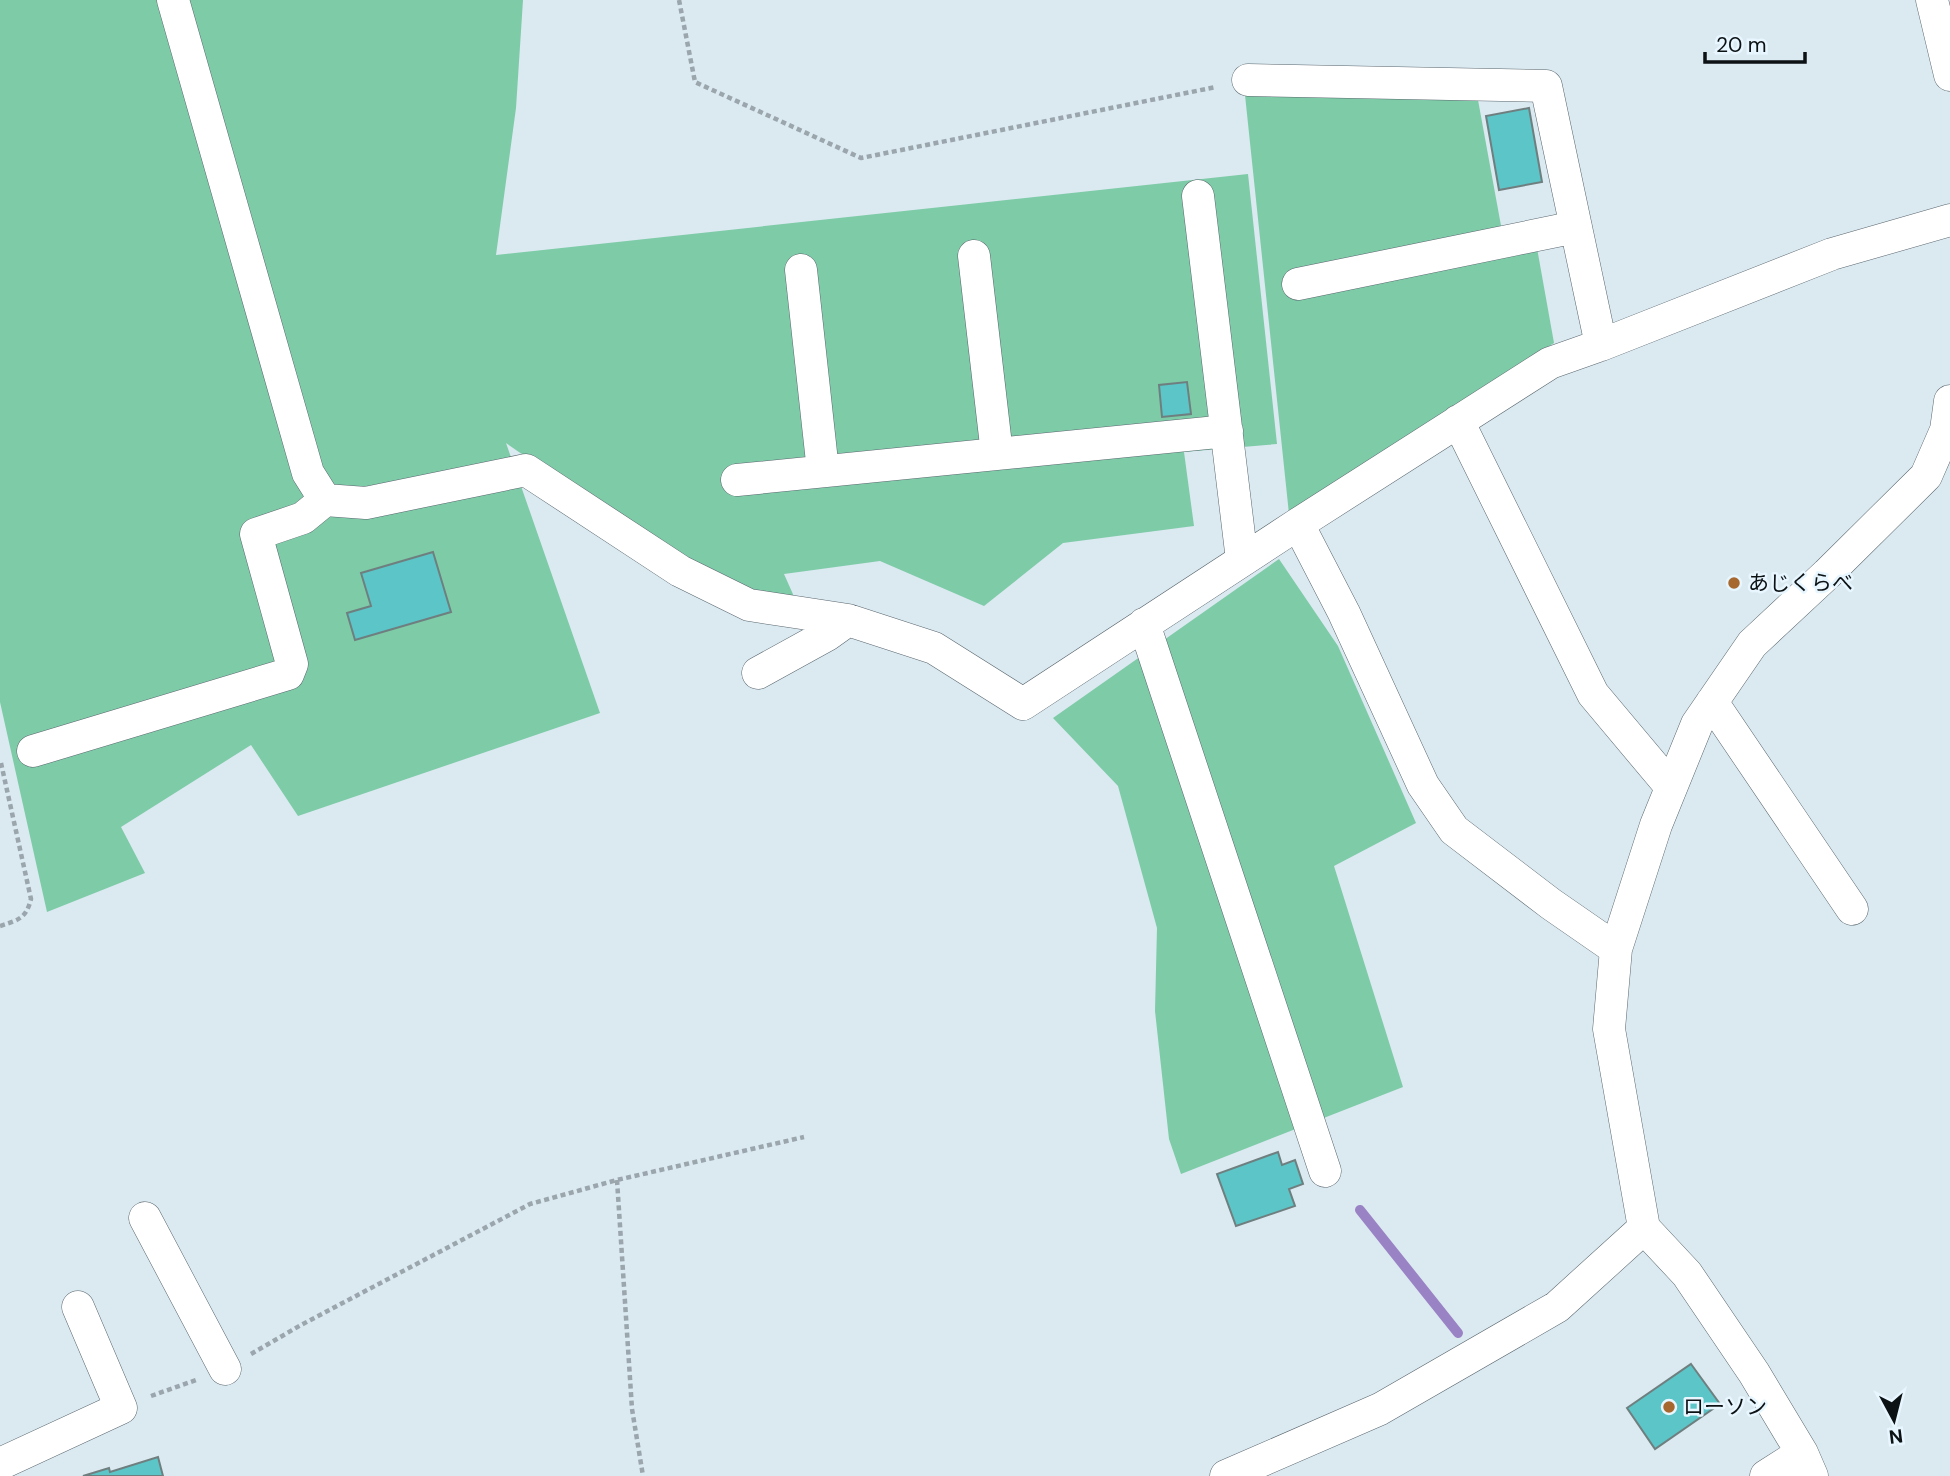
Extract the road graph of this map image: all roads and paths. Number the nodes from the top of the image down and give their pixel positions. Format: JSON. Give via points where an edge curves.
{"nodes":[{"id":1,"x":173,"y":0,"type":"edge"},
{"id":2,"x":679,"y":0,"type":"edge"},
{"id":3,"x":1932,"y":0,"type":"edge"},
{"id":4,"x":1950,"y":75,"type":"edge"},
{"id":5,"x":1248,"y":80,"type":"joint"},
{"id":6,"x":1198,"y":196,"type":"dead end"},
{"id":7,"x":1950,"y":220,"type":"edge"},
{"id":8,"x":1576,"y":227,"type":"junction"},
{"id":9,"x":974,"y":256,"type":"dead end"},
{"id":10,"x":801,"y":270,"type":"dead end"},
{"id":11,"x":1298,"y":284,"type":"dead end"},
{"id":12,"x":1601,"y":345,"type":"junction"},
{"id":13,"x":1950,"y":401,"type":"edge"},
{"id":14,"x":1458,"y":421,"type":"junction"},
{"id":15,"x":1227,"y":431,"type":"junction"},
{"id":16,"x":997,"y":454,"type":"junction"},
{"id":17,"x":823,"y":471,"type":"junction"},
{"id":18,"x":737,"y":480,"type":"dead end"},
{"id":19,"x":325,"y":500,"type":"junction"},
{"id":20,"x":1298,"y":524,"type":"junction"},
{"id":21,"x":1242,"y":560,"type":"junction"},
{"id":22,"x":848,"y":620,"type":"junction"},
{"id":23,"x":1144,"y":624,"type":"junction"},
{"id":24,"x":758,"y":673,"type":"dead end"},
{"id":25,"x":1712,"y":702,"type":"junction"},
{"id":26,"x":33,"y":751,"type":"dead end"},
{"id":27,"x":0,"y":758,"type":"edge"},
{"id":28,"x":1671,"y":787,"type":"junction"},
{"id":29,"x":1852,"y":909,"type":"dead end"},
{"id":30,"x":0,"y":926,"type":"edge"},
{"id":31,"x":1616,"y":949,"type":"junction"},
{"id":32,"x":804,"y":1137,"type":"dead end"},
{"id":33,"x":1325,"y":1171,"type":"dead end"},
{"id":34,"x":617,"y":1180,"type":"junction"},
{"id":35,"x":145,"y":1218,"type":"dead end"},
{"id":36,"x":1644,"y":1228,"type":"junction"},
{"id":37,"x":78,"y":1307,"type":"dead end"},
{"id":38,"x":225,"y":1369,"type":"junction"},
{"id":39,"x":121,"y":1408,"type":"junction"},
{"id":40,"x":0,"y":1464,"type":"edge"},
{"id":41,"x":1807,"y":1464,"type":"edge"},
{"id":42,"x":643,"y":1476,"type":"edge"},
{"id":43,"x":1226,"y":1476,"type":"edge"},
{"id":44,"x":1766,"y":1476,"type":"edge"}],
"edges":[{"from":1,"to":19,"type":"street","via":[[308,473]]},
{"from":2,"to":5,"type":"path","via":[[695,82],[861,158]]},
{"from":3,"to":4,"type":"street"},
{"from":5,"to":8,"type":"street","via":[[1546,86]]},
{"from":6,"to":15,"type":"street"},
{"from":7,"to":12,"type":"street","via":[[1832,254]]},
{"from":8,"to":11,"type":"street"},
{"from":8,"to":12,"type":"street"},
{"from":9,"to":16,"type":"street"},
{"from":10,"to":17,"type":"street"},
{"from":12,"to":14,"type":"street","via":[[1550,363]]},
{"from":13,"to":25,"type":"street","via":[[1946,430],[1926,476],[1752,644]]},
{"from":14,"to":20,"type":"street"},
{"from":14,"to":28,"type":"street","via":[[1593,694]]},
{"from":15,"to":16,"type":"street"},
{"from":15,"to":21,"type":"street"},
{"from":16,"to":17,"type":"street"},
{"from":17,"to":18,"type":"street"},
{"from":19,"to":22,"type":"street","via":[[366,503],[526,470],[680,570],[749,605]]},
{"from":19,"to":26,"type":"street","via":[[303,518],[256,534],[292,664],[288,674]]},
{"from":20,"to":21,"type":"street"},
{"from":20,"to":31,"type":"street","via":[[1423,785],[1454,830]]},
{"from":21,"to":23,"type":"street"},
{"from":22,"to":23,"type":"street","via":[[934,648],[1023,704]]},
{"from":22,"to":24,"type":"street"},
{"from":23,"to":33,"type":"street"},
{"from":25,"to":28,"type":"street","via":[[1697,724]]},
{"from":25,"to":29,"type":"street"},
{"from":27,"to":30,"type":"path","via":[[31,899],[28,911]]},
{"from":28,"to":31,"type":"street"},
{"from":31,"to":36,"type":"street","via":[[1609,1029]]},
{"from":32,"to":34,"type":"path"},
{"from":34,"to":38,"type":"path","via":[[530,1204]]},
{"from":34,"to":42,"type":"path","via":[[632,1409]]},
{"from":35,"to":38,"type":"street"},
{"from":36,"to":41,"type":"street","via":[[1687,1274],[1755,1373]]},
{"from":36,"to":43,"type":"street","via":[[1557,1307],[1380,1409]]},
{"from":37,"to":39,"type":"street"},
{"from":38,"to":39,"type":"path"},
{"from":39,"to":40,"type":"street"},
{"from":41,"to":44,"type":"street"}]}
